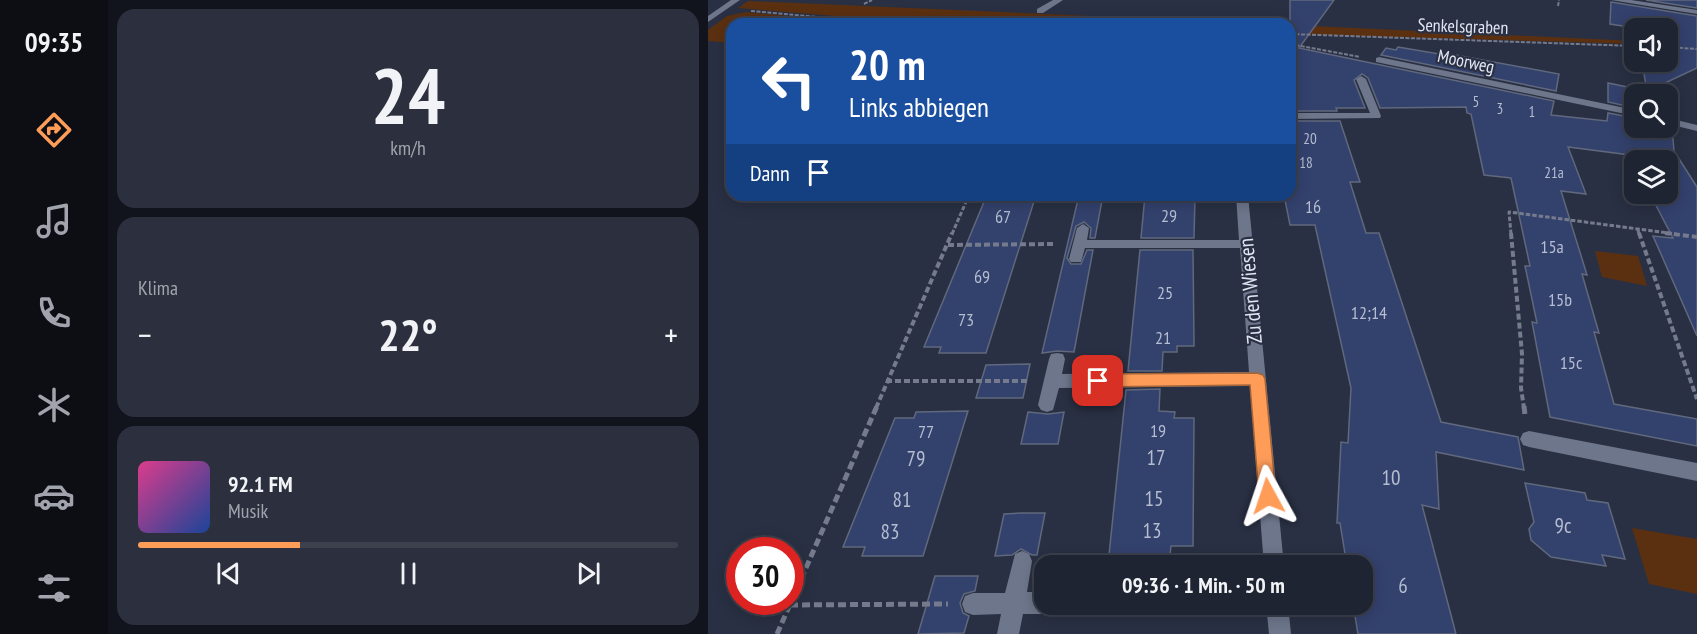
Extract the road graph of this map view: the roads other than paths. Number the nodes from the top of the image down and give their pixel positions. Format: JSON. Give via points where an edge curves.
{"nodes":[{"id":1,"x":736,"y":0,"type":"edge"},
{"id":2,"x":1059,"y":0,"type":"edge"},
{"id":3,"x":1615,"y":0,"type":"edge"},
{"id":4,"x":1040,"y":11,"type":"dead end"},
{"id":5,"x":1697,"y":12,"type":"edge"},
{"id":6,"x":708,"y":20,"type":"edge"},
{"id":7,"x":1379,"y":60,"type":"road end"},
{"id":8,"x":1361,"y":79,"type":"dead end"},
{"id":9,"x":1624,"y":111,"type":"edge"},
{"id":10,"x":1296,"y":117,"type":"edge"},
{"id":11,"x":1678,"y":123,"type":"edge"},
{"id":12,"x":1697,"y":128,"type":"edge"},
{"id":13,"x":1242,"y":201,"type":"edge"},
{"id":14,"x":1083,"y":228,"type":"dead end"},
{"id":15,"x":1079,"y":244,"type":"junction"},
{"id":16,"x":1246,"y":244,"type":"junction"},
{"id":17,"x":1076,"y":259,"type":"dead end"},
{"id":18,"x":1057,"y":359,"type":"dead end"},
{"id":19,"x":1257,"y":379,"type":"junction"},
{"id":20,"x":1053,"y":381,"type":"junction"},
{"id":21,"x":1047,"y":405,"type":"dead end"},
{"id":22,"x":1529,"y":439,"type":"road end"},
{"id":23,"x":1697,"y":472,"type":"edge"},
{"id":24,"x":1273,"y":555,"type":"edge"},
{"id":25,"x":1022,"y":561,"type":"dead end"},
{"id":26,"x":1013,"y":603,"type":"junction"},
{"id":27,"x":1034,"y":603,"type":"edge"},
{"id":28,"x":973,"y":604,"type":"road end"},
{"id":29,"x":1278,"y":615,"type":"edge"},
{"id":30,"x":1008,"y":634,"type":"edge"},
{"id":31,"x":1280,"y":634,"type":"edge"}],
"edges":[{"from":1,"to":6,"type":"street"},
{"from":2,"to":4,"type":"street"},
{"from":3,"to":5,"type":"street"},
{"from":7,"to":9,"type":"street","name":"Moorweg"},
{"from":8,"to":10,"type":"street","via":[[1376,116]]},
{"from":11,"to":12,"type":"street"},
{"from":13,"to":16,"type":"street","name":"Zu den Wiesen"},
{"from":14,"to":15,"type":"street"},
{"from":15,"to":16,"type":"street"},
{"from":15,"to":17,"type":"street"},
{"from":16,"to":19,"type":"street","name":"Zu den Wiesen"},
{"from":18,"to":20,"type":"street"},
{"from":19,"to":20,"type":"street"},
{"from":19,"to":24,"type":"street","name":"Zu den Wiesen"},
{"from":20,"to":21,"type":"street"},
{"from":22,"to":23,"type":"street"},
{"from":25,"to":26,"type":"street"},
{"from":26,"to":27,"type":"street"},
{"from":26,"to":28,"type":"street"},
{"from":26,"to":30,"type":"street"},
{"from":29,"to":31,"type":"street"}]}
